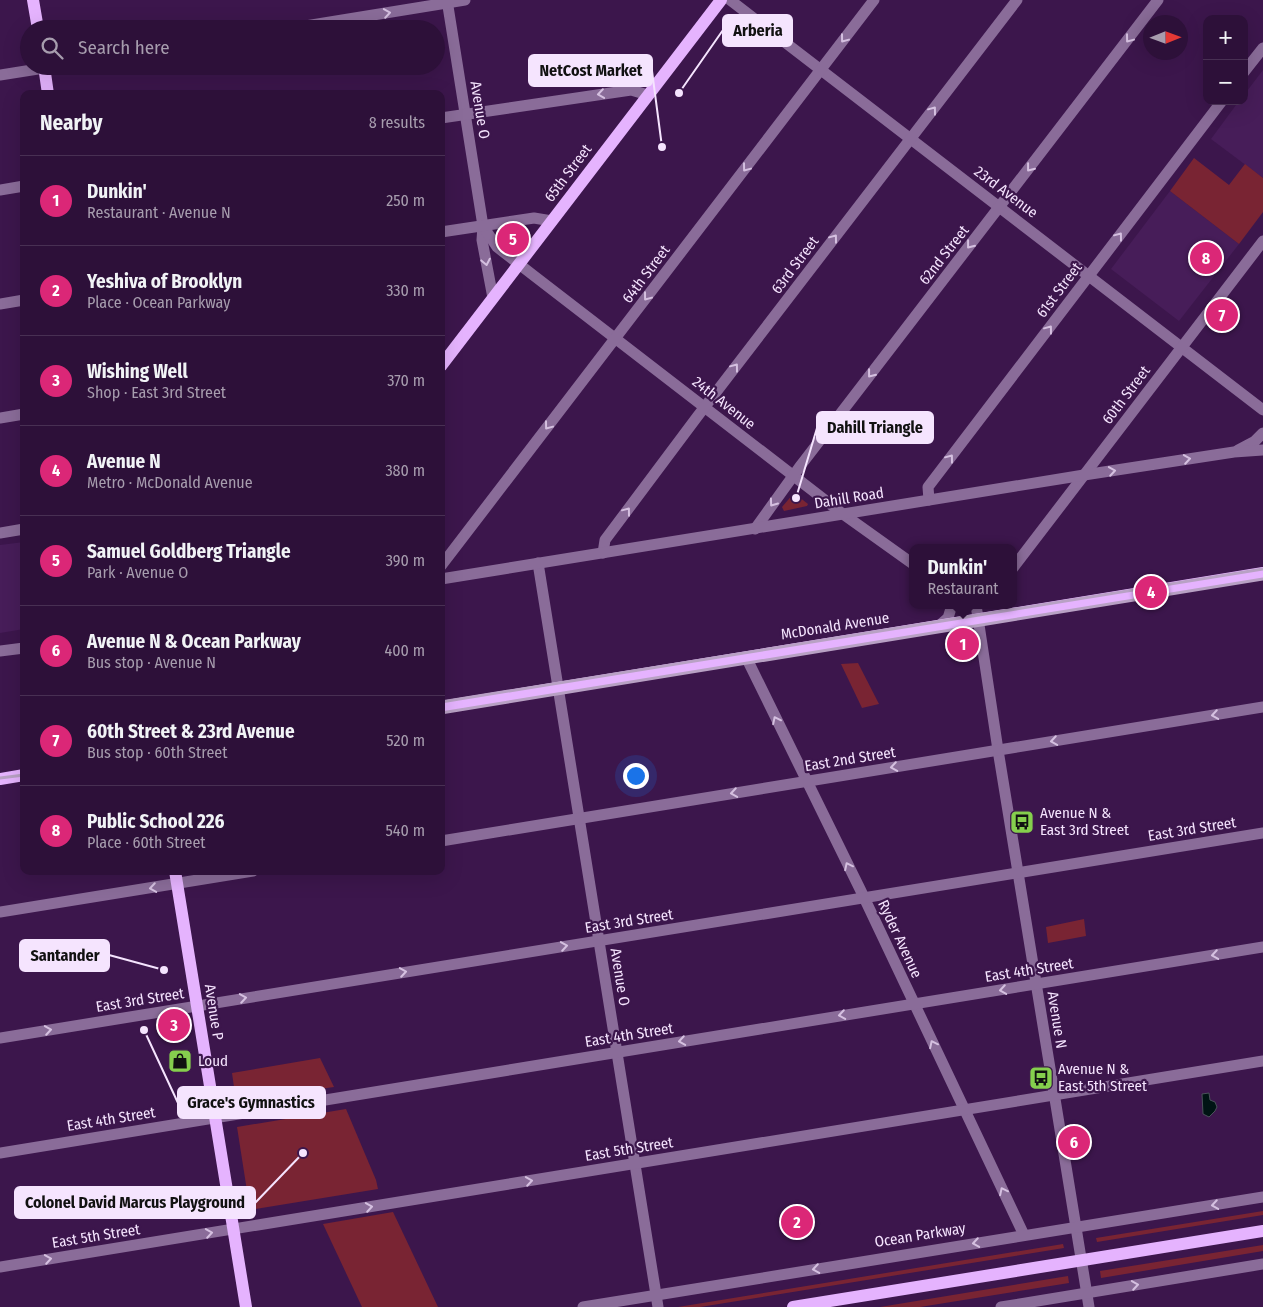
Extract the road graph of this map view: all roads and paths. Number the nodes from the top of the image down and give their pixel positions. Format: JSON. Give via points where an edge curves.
{"nodes":[{"id":1,"x":33,"y":0,"type":"edge"},
{"id":2,"x":465,"y":0,"type":"edge"},
{"id":3,"x":721,"y":0,"type":"edge"},
{"id":4,"x":730,"y":0,"type":"edge"},
{"id":5,"x":874,"y":0,"type":"edge"},
{"id":6,"x":1017,"y":0,"type":"edge"},
{"id":7,"x":1158,"y":0,"type":"edge"},
{"id":8,"x":447,"y":1,"type":"edge"},
{"id":9,"x":36,"y":20,"type":"edge"},
{"id":10,"x":338,"y":20,"type":"edge"},
{"id":11,"x":1263,"y":48,"type":"edge"},
{"id":12,"x":1248,"y":67,"type":"edge"},
{"id":13,"x":820,"y":69,"type":"junction"},
{"id":14,"x":20,"y":72,"type":"edge"},
{"id":15,"x":0,"y":75,"type":"edge"},
{"id":16,"x":48,"y":75,"type":"edge"},
{"id":17,"x":48,"y":90,"type":"edge"},
{"id":18,"x":648,"y":95,"type":"junction"},
{"id":19,"x":1219,"y":105,"type":"edge"},
{"id":20,"x":465,"y":114,"type":"junction"},
{"id":21,"x":445,"y":117,"type":"edge"},
{"id":22,"x":911,"y":138,"type":"junction"},
{"id":23,"x":20,"y":187,"type":"edge"},
{"id":24,"x":0,"y":190,"type":"edge"},
{"id":25,"x":1000,"y":206,"type":"junction"},
{"id":26,"x":552,"y":221,"type":"junction"},
{"id":27,"x":484,"y":226,"type":"junction"},
{"id":28,"x":445,"y":231,"type":"edge"},
{"id":29,"x":1263,"y":241,"type":"edge"},
{"id":30,"x":519,"y":264,"type":"junction"},
{"id":31,"x":1090,"y":275,"type":"junction"},
{"id":32,"x":493,"y":298,"type":"junction"},
{"id":33,"x":20,"y":301,"type":"edge"},
{"id":34,"x":0,"y":304,"type":"edge"},
{"id":35,"x":615,"y":338,"type":"junction"},
{"id":36,"x":1182,"y":347,"type":"junction"},
{"id":37,"x":445,"y":358,"type":"edge"},
{"id":38,"x":705,"y":407,"type":"junction"},
{"id":39,"x":1263,"y":410,"type":"edge"},
{"id":40,"x":20,"y":415,"type":"edge"},
{"id":41,"x":0,"y":418,"type":"edge"},
{"id":42,"x":1263,"y":434,"type":"edge"},
{"id":43,"x":1263,"y":450,"type":"edge"},
{"id":44,"x":1234,"y":452,"type":"junction"},
{"id":45,"x":794,"y":475,"type":"junction"},
{"id":46,"x":1084,"y":475,"type":"junction"},
{"id":47,"x":929,"y":500,"type":"junction"},
{"id":48,"x":843,"y":514,"type":"junction"},
{"id":49,"x":755,"y":529,"type":"junction"},
{"id":50,"x":20,"y":530,"type":"edge"},
{"id":51,"x":0,"y":532,"type":"edge"},
{"id":52,"x":603,"y":552,"type":"junction"},
{"id":53,"x":445,"y":561,"type":"edge"},
{"id":54,"x":909,"y":561,"type":"edge"},
{"id":55,"x":538,"y":563,"type":"junction"},
{"id":56,"x":1017,"y":563,"type":"edge"},
{"id":57,"x":1263,"y":573,"type":"edge"},
{"id":58,"x":445,"y":578,"type":"edge"},
{"id":59,"x":951,"y":609,"type":"edge"},
{"id":60,"x":977,"y":609,"type":"edge"},
{"id":61,"x":984,"y":609,"type":"edge"},
{"id":62,"x":978,"y":618,"type":"junction"},
{"id":63,"x":940,"y":625,"type":"junction"},
{"id":64,"x":20,"y":648,"type":"edge"},
{"id":65,"x":0,"y":651,"type":"edge"},
{"id":66,"x":746,"y":657,"type":"junction"},
{"id":67,"x":558,"y":688,"type":"junction"},
{"id":68,"x":445,"y":706,"type":"edge"},
{"id":69,"x":1263,"y":707,"type":"edge"},
{"id":70,"x":998,"y":750,"type":"junction"},
{"id":71,"x":20,"y":776,"type":"edge"},
{"id":72,"x":0,"y":779,"type":"edge"},
{"id":73,"x":806,"y":781,"type":"junction"},
{"id":74,"x":579,"y":818,"type":"junction"},
{"id":75,"x":1263,"y":833,"type":"edge"},
{"id":76,"x":445,"y":840,"type":"edge"},
{"id":77,"x":1018,"y":873,"type":"junction"},
{"id":78,"x":201,"y":875,"type":"edge"},
{"id":79,"x":176,"y":877,"type":"edge"},
{"id":80,"x":864,"y":898,"type":"junction"},
{"id":81,"x":0,"y":912,"type":"edge"},
{"id":82,"x":599,"y":940,"type":"junction"},
{"id":83,"x":1263,"y":947,"type":"edge"},
{"id":84,"x":1036,"y":984,"type":"junction"},
{"id":85,"x":913,"y":1004,"type":"junction"},
{"id":86,"x":196,"y":1006,"type":"junction"},
{"id":87,"x":0,"y":1038,"type":"edge"},
{"id":88,"x":617,"y":1052,"type":"junction"},
{"id":89,"x":1263,"y":1061,"type":"edge"},
{"id":90,"x":1054,"y":1095,"type":"junction"},
{"id":91,"x":964,"y":1110,"type":"junction"},
{"id":92,"x":215,"y":1117,"type":"junction"},
{"id":93,"x":0,"y":1152,"type":"edge"},
{"id":94,"x":635,"y":1163,"type":"junction"},
{"id":95,"x":1263,"y":1197,"type":"edge"},
{"id":96,"x":1076,"y":1227,"type":"junction"},
{"id":97,"x":233,"y":1229,"type":"junction"},
{"id":98,"x":1263,"y":1231,"type":"edge"},
{"id":99,"x":1024,"y":1235,"type":"junction"},
{"id":100,"x":1081,"y":1260,"type":"junction"},
{"id":101,"x":1263,"y":1264,"type":"edge"},
{"id":102,"x":0,"y":1266,"type":"edge"},
{"id":103,"x":1086,"y":1293,"type":"junction"},
{"id":104,"x":656,"y":1295,"type":"junction"},
{"id":105,"x":246,"y":1307,"type":"edge"},
{"id":106,"x":583,"y":1307,"type":"edge"},
{"id":107,"x":658,"y":1307,"type":"edge"},
{"id":108,"x":793,"y":1307,"type":"edge"},
{"id":109,"x":1002,"y":1307,"type":"edge"},
{"id":110,"x":1089,"y":1307,"type":"edge"}],
"edges":[{"from":1,"to":9,"type":"main road"},
{"from":2,"to":8,"type":"street"},
{"from":3,"to":18,"type":"main road","name":"65th Street"},
{"from":4,"to":13,"type":"street","name":"23rd Avenue"},
{"from":5,"to":13,"type":"street","name":"64th Street","one_way":true},
{"from":22,"to":6,"type":"street","name":"63rd Street","one_way":true},
{"from":7,"to":25,"type":"street","name":"62nd Street","one_way":true},
{"from":10,"to":8,"type":"street","one_way":true},
{"from":8,"to":20,"type":"street","name":"Avenue O"},
{"from":11,"to":12,"type":"street"},
{"from":13,"to":22,"type":"street","name":"23rd Avenue"},
{"from":13,"to":35,"type":"street","name":"64th Street","one_way":true},
{"from":14,"to":15,"type":"street"},
{"from":16,"to":17,"type":"main road"},
{"from":18,"to":20,"type":"street","one_way":true,"via":[[631,90]]},
{"from":18,"to":26,"type":"main road","name":"65th Street"},
{"from":31,"to":19,"type":"street","name":"61st Street","one_way":true},
{"from":20,"to":21,"type":"street"},
{"from":20,"to":27,"type":"street","name":"Avenue O"},
{"from":22,"to":25,"type":"street","name":"23rd Avenue"},
{"from":38,"to":22,"type":"street","name":"63rd Street","one_way":true},
{"from":23,"to":24,"type":"street"},
{"from":25,"to":31,"type":"street","name":"23rd Avenue"},
{"from":25,"to":45,"type":"street","name":"62nd Street","one_way":true},
{"from":26,"to":27,"type":"street","via":[[534,218]]},
{"from":26,"to":30,"type":"main road","name":"65th Street"},
{"from":27,"to":28,"type":"street"},
{"from":27,"to":30,"type":"street","name":"Avenue O","via":[[497,246]]},
{"from":27,"to":32,"type":"street","name":"Avenue O","one_way":true,"via":[[482,240]]},
{"from":29,"to":36,"type":"street","name":"60th Street"},
{"from":30,"to":32,"type":"main road","name":"65th Street"},
{"from":30,"to":35,"type":"street","name":"24th Avenue"},
{"from":31,"to":36,"type":"street","name":"23rd Avenue"},
{"from":47,"to":31,"type":"street","name":"61st Street","one_way":true,"via":[[928,487]]},
{"from":32,"to":37,"type":"main road","name":"65th Street"},
{"from":33,"to":34,"type":"street"},
{"from":35,"to":38,"type":"street","name":"24th Avenue"},
{"from":35,"to":53,"type":"street","name":"64th Street","one_way":true},
{"from":36,"to":39,"type":"street","name":"23rd Avenue"},
{"from":36,"to":46,"type":"street","name":"60th Street"},
{"from":38,"to":45,"type":"street","name":"24th Avenue"},
{"from":52,"to":38,"type":"street","name":"63rd Street","one_way":true,"via":[[605,540]]},
{"from":40,"to":41,"type":"street"},
{"from":42,"to":44,"type":"street"},
{"from":43,"to":44,"type":"street","name":"Dahill Road"},
{"from":46,"to":44,"type":"street","name":"Dahill Road","one_way":true},
{"from":45,"to":48,"type":"street","name":"24th Avenue"},
{"from":45,"to":49,"type":"street","name":"62nd Street","one_way":true},
{"from":46,"to":47,"type":"street","name":"Dahill Road"},
{"from":46,"to":56,"type":"street","name":"60th Street"},
{"from":47,"to":48,"type":"street","name":"Dahill Road"},
{"from":48,"to":49,"type":"street","name":"Dahill Road"},
{"from":48,"to":54,"type":"street","name":"24th Avenue"},
{"from":49,"to":52,"type":"street","name":"Dahill Road"},
{"from":50,"to":51,"type":"street"},
{"from":52,"to":55,"type":"street","name":"Dahill Road"},
{"from":55,"to":58,"type":"street","name":"Dahill Road"},
{"from":55,"to":67,"type":"street","name":"Avenue O"},
{"from":57,"to":62,"type":"main road","name":"McDonald Avenue"},
{"from":59,"to":63,"type":"street","via":[[948,618]]},
{"from":60,"to":62,"type":"street"},
{"from":61,"to":62,"type":"street"},
{"from":62,"to":63,"type":"main road","name":"McDonald Avenue"},
{"from":62,"to":70,"type":"street","name":"Avenue N"},
{"from":63,"to":66,"type":"main road","name":"McDonald Avenue"},
{"from":64,"to":65,"type":"street"},
{"from":66,"to":67,"type":"main road","name":"McDonald Avenue"},
{"from":73,"to":66,"type":"street","name":"Ryder Avenue","one_way":true},
{"from":67,"to":68,"type":"main road","name":"McDonald Avenue"},
{"from":67,"to":74,"type":"street","name":"Avenue O"},
{"from":69,"to":70,"type":"street","name":"East 2nd Street","one_way":true},
{"from":70,"to":73,"type":"street","name":"East 2nd Street","one_way":true},
{"from":70,"to":77,"type":"street","name":"Avenue N"},
{"from":71,"to":72,"type":"main road"},
{"from":73,"to":74,"type":"street","name":"East 2nd Street","one_way":true},
{"from":80,"to":73,"type":"street","name":"Ryder Avenue","one_way":true},
{"from":74,"to":76,"type":"street","name":"East 2nd Street"},
{"from":74,"to":82,"type":"street","name":"Avenue O"},
{"from":75,"to":77,"type":"street","name":"East 3rd Street"},
{"from":77,"to":80,"type":"street","name":"East 3rd Street"},
{"from":77,"to":84,"type":"street","name":"Avenue N"},
{"from":78,"to":79,"type":"street"},
{"from":79,"to":81,"type":"street","one_way":true},
{"from":79,"to":86,"type":"main road","name":"Avenue P"},
{"from":80,"to":82,"type":"street","name":"East 3rd Street"},
{"from":80,"to":85,"type":"street","name":"Ryder Avenue"},
{"from":86,"to":82,"type":"street","name":"East 3rd Street","one_way":true},
{"from":82,"to":88,"type":"street","name":"Avenue O"},
{"from":83,"to":84,"type":"street","name":"East 4th Street","one_way":true},
{"from":84,"to":85,"type":"street","name":"East 4th Street","one_way":true},
{"from":84,"to":90,"type":"street","name":"Avenue N"},
{"from":85,"to":88,"type":"street","name":"East 4th Street","one_way":true},
{"from":91,"to":85,"type":"street","name":"Ryder Avenue","one_way":true},
{"from":87,"to":86,"type":"street","name":"East 3rd Street","one_way":true},
{"from":86,"to":92,"type":"main road","name":"Avenue P"},
{"from":88,"to":92,"type":"street","name":"East 4th Street"},
{"from":88,"to":94,"type":"street","name":"Avenue O"},
{"from":89,"to":90,"type":"street","name":"East 5th Street"},
{"from":90,"to":91,"type":"street","name":"East 5th Street"},
{"from":90,"to":96,"type":"street","name":"Avenue N"},
{"from":91,"to":94,"type":"street","name":"East 5th Street"},
{"from":99,"to":91,"type":"street","name":"Ryder Avenue","one_way":true},
{"from":92,"to":93,"type":"street","name":"East 4th Street"},
{"from":92,"to":97,"type":"main road","name":"Avenue P"},
{"from":97,"to":94,"type":"street","name":"East 5th Street","one_way":true},
{"from":94,"to":104,"type":"street","name":"Avenue O"},
{"from":95,"to":96,"type":"street","name":"Ocean Parkway","one_way":true},
{"from":96,"to":99,"type":"street","name":"Ocean Parkway"},
{"from":96,"to":100,"type":"street","name":"Avenue N"},
{"from":102,"to":97,"type":"street","name":"East 5th Street","one_way":true},
{"from":97,"to":105,"type":"main road","name":"Avenue P"},
{"from":98,"to":100,"type":"main road"},
{"from":99,"to":104,"type":"street","name":"Ocean Parkway","one_way":true},
{"from":100,"to":103,"type":"street","name":"Avenue N"},
{"from":100,"to":108,"type":"main road"},
{"from":103,"to":101,"type":"street","one_way":true},
{"from":103,"to":109,"type":"street"},
{"from":103,"to":110,"type":"street","name":"Avenue N"},
{"from":104,"to":106,"type":"street","name":"Ocean Parkway"},
{"from":104,"to":107,"type":"street","name":"Avenue O"}]}
